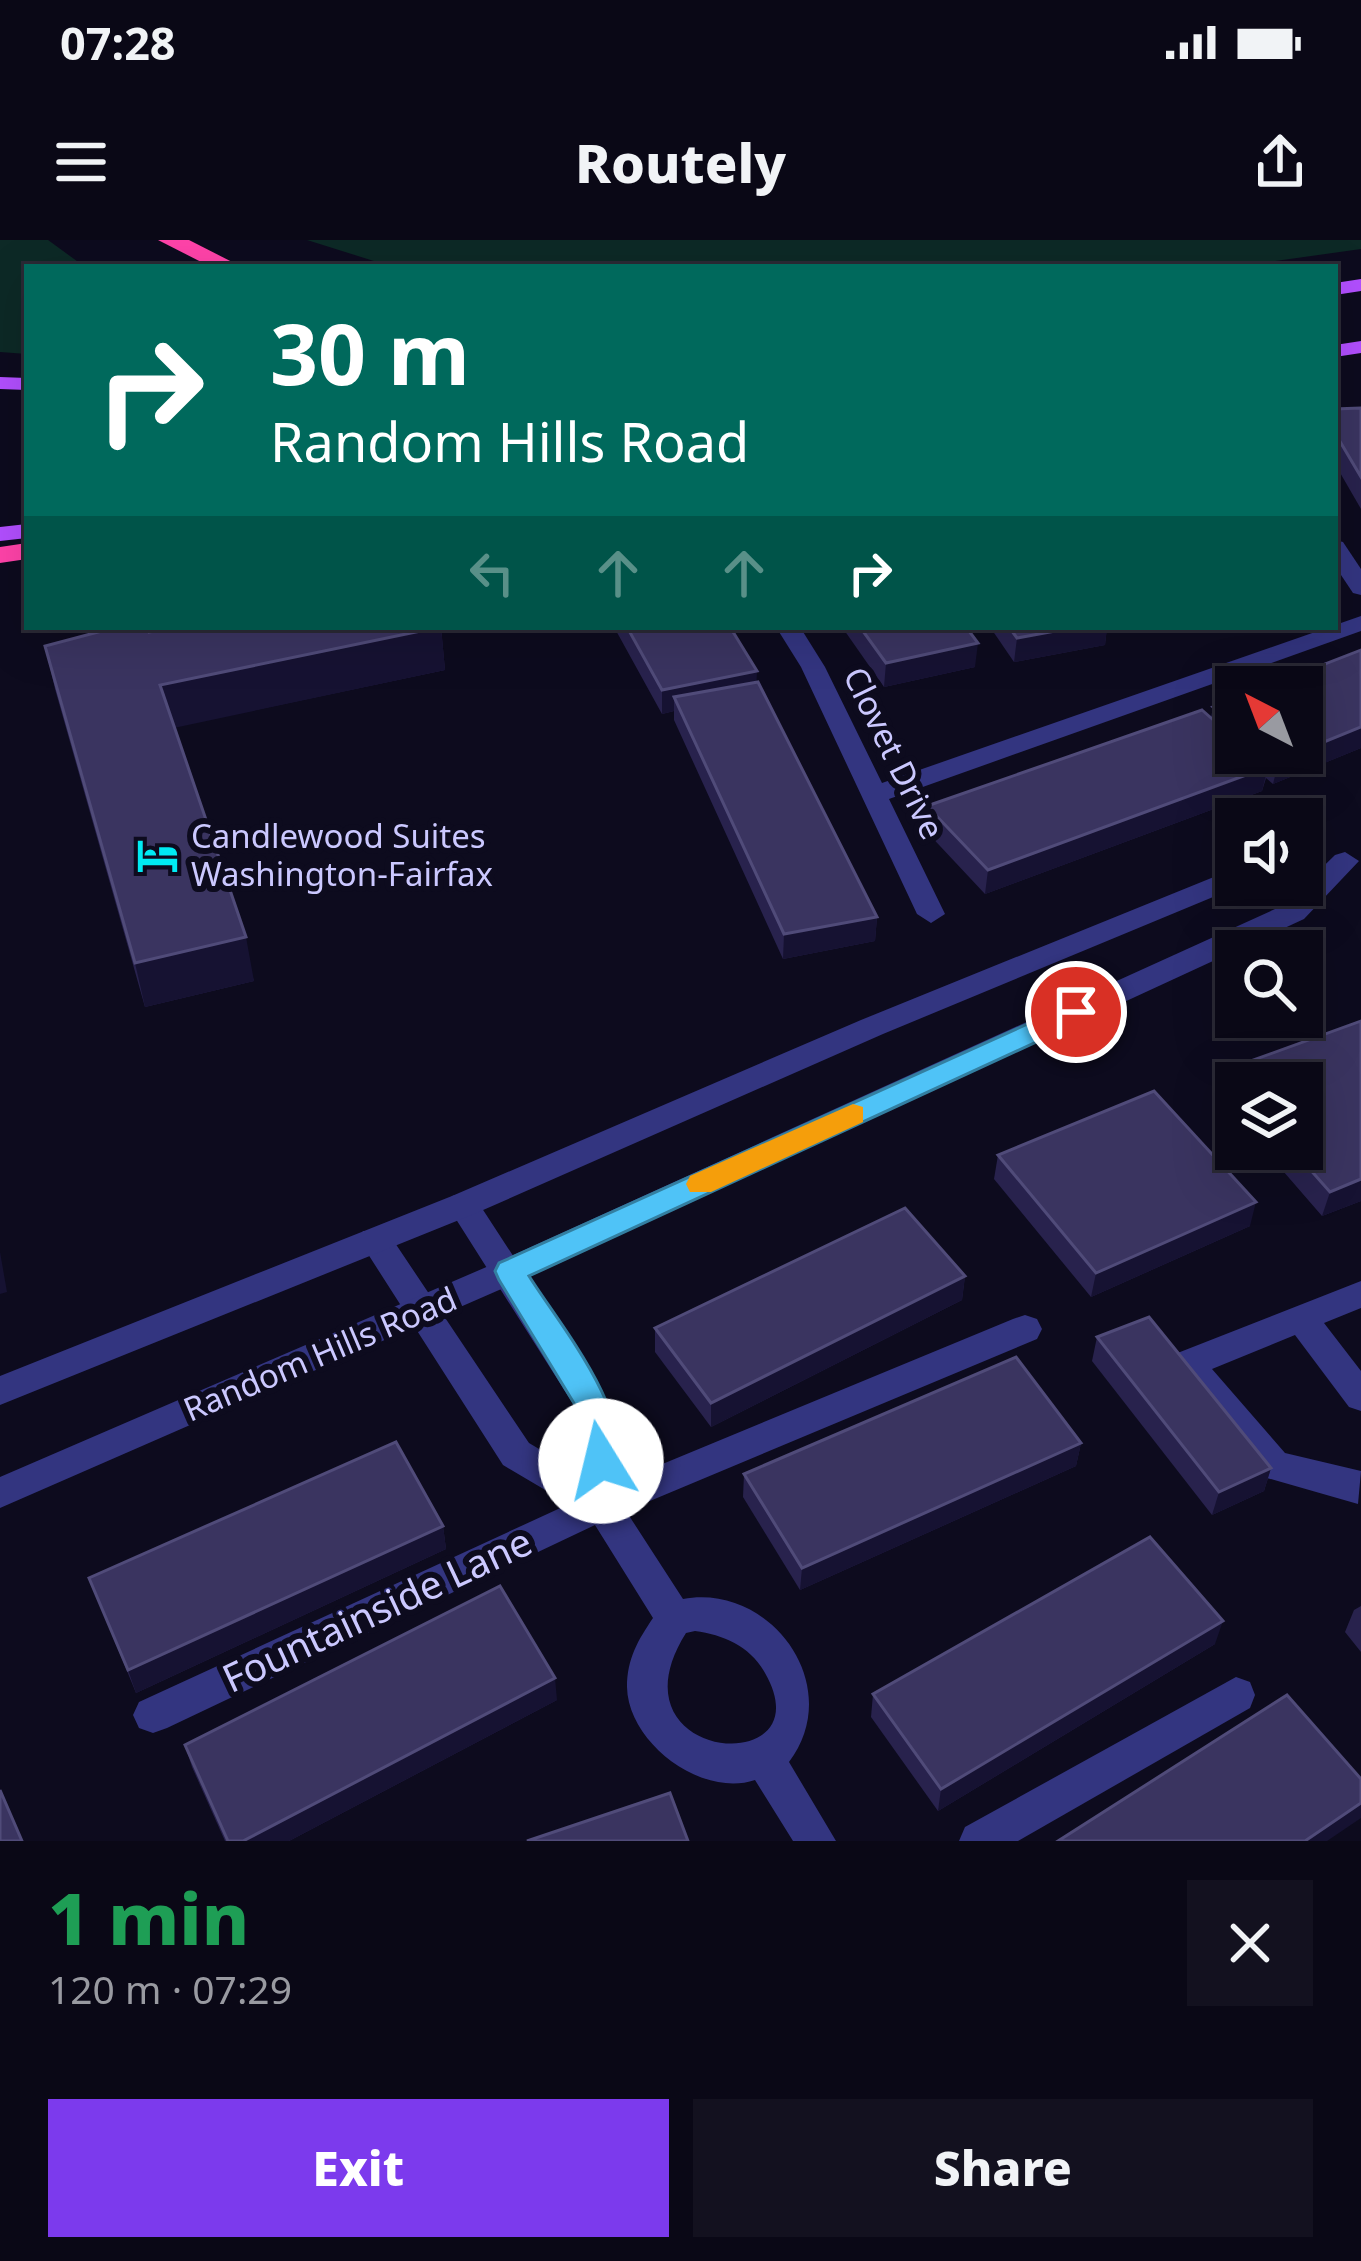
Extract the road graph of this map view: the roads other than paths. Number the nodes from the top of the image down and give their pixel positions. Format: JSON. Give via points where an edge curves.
{"nodes":[{"id":1,"x":170,"y":240,"type":"edge"},
{"id":2,"x":223,"y":264,"type":"edge"},
{"id":3,"x":1338,"y":552,"type":"edge"},
{"id":4,"x":1361,"y":588,"type":"edge"},
{"id":5,"x":1361,"y":623,"type":"edge"},
{"id":6,"x":790,"y":630,"type":"edge"},
{"id":7,"x":874,"y":795,"type":"junction"},
{"id":8,"x":1353,"y":858,"type":"edge"},
{"id":9,"x":1323,"y":863,"type":"edge"},
{"id":10,"x":1215,"y":886,"type":"edge"},
{"id":11,"x":931,"y":914,"type":"dead end"},
{"id":12,"x":463,"y":1205,"type":"junction"},
{"id":13,"x":375,"y":1240,"type":"junction"},
{"id":14,"x":510,"y":1271,"type":"junction"},
{"id":15,"x":1361,"y":1294,"type":"edge"},
{"id":16,"x":424,"y":1309,"type":"junction"},
{"id":17,"x":1302,"y":1319,"type":"junction"},
{"id":18,"x":1025,"y":1329,"type":"dead end"},
{"id":19,"x":0,"y":1391,"type":"edge"},
{"id":20,"x":1361,"y":1397,"type":"edge"},
{"id":21,"x":1361,"y":1486,"type":"edge"},
{"id":22,"x":0,"y":1493,"type":"edge"},
{"id":23,"x":602,"y":1505,"type":"junction"},
{"id":24,"x":674,"y":1618,"type":"junction"},
{"id":25,"x":1237,"y":1695,"type":"dead end"},
{"id":26,"x":153,"y":1715,"type":"dead end"},
{"id":27,"x":766,"y":1761,"type":"junction"},
{"id":28,"x":816,"y":1841,"type":"edge"},
{"id":29,"x":979,"y":1841,"type":"edge"}],
"edges":[{"from":1,"to":2,"type":"highway"},
{"from":3,"to":4,"type":"street"},
{"from":5,"to":7,"type":"street"},
{"from":6,"to":7,"type":"street","name":"Clovet Drive"},
{"from":7,"to":11,"type":"street","name":"Clovet Drive"},
{"from":8,"to":9,"type":"street","name":"Random Hills Road"},
{"from":8,"to":14,"type":"street","name":"Random Hills Road","via":[[1294,912]]},
{"from":10,"to":12,"type":"street"},
{"from":12,"to":13,"type":"street"},
{"from":12,"to":14,"type":"street"},
{"from":13,"to":16,"type":"street"},
{"from":13,"to":19,"type":"street"},
{"from":14,"to":16,"type":"street","name":"Random Hills Road"},
{"from":14,"to":23,"type":"street","via":[[599,1416]]},
{"from":15,"to":17,"type":"street"},
{"from":16,"to":22,"type":"street","name":"Random Hills Road"},
{"from":16,"to":23,"type":"street","via":[[516,1454]]},
{"from":17,"to":20,"type":"street"},
{"from":17,"to":21,"type":"street","via":[[1187,1364],[1273,1465]]},
{"from":18,"to":23,"type":"street","name":"Fountainside Lane"},
{"from":23,"to":24,"type":"street"},
{"from":23,"to":26,"type":"street","name":"Fountainside Lane"},
{"from":24,"to":27,"type":"street","via":[[734,1622],[776,1656],[793,1715]]},
{"from":24,"to":27,"type":"street","via":[[646,1664],[653,1717],[704,1759]]},
{"from":25,"to":29,"type":"street"},
{"from":27,"to":28,"type":"street"}]}
